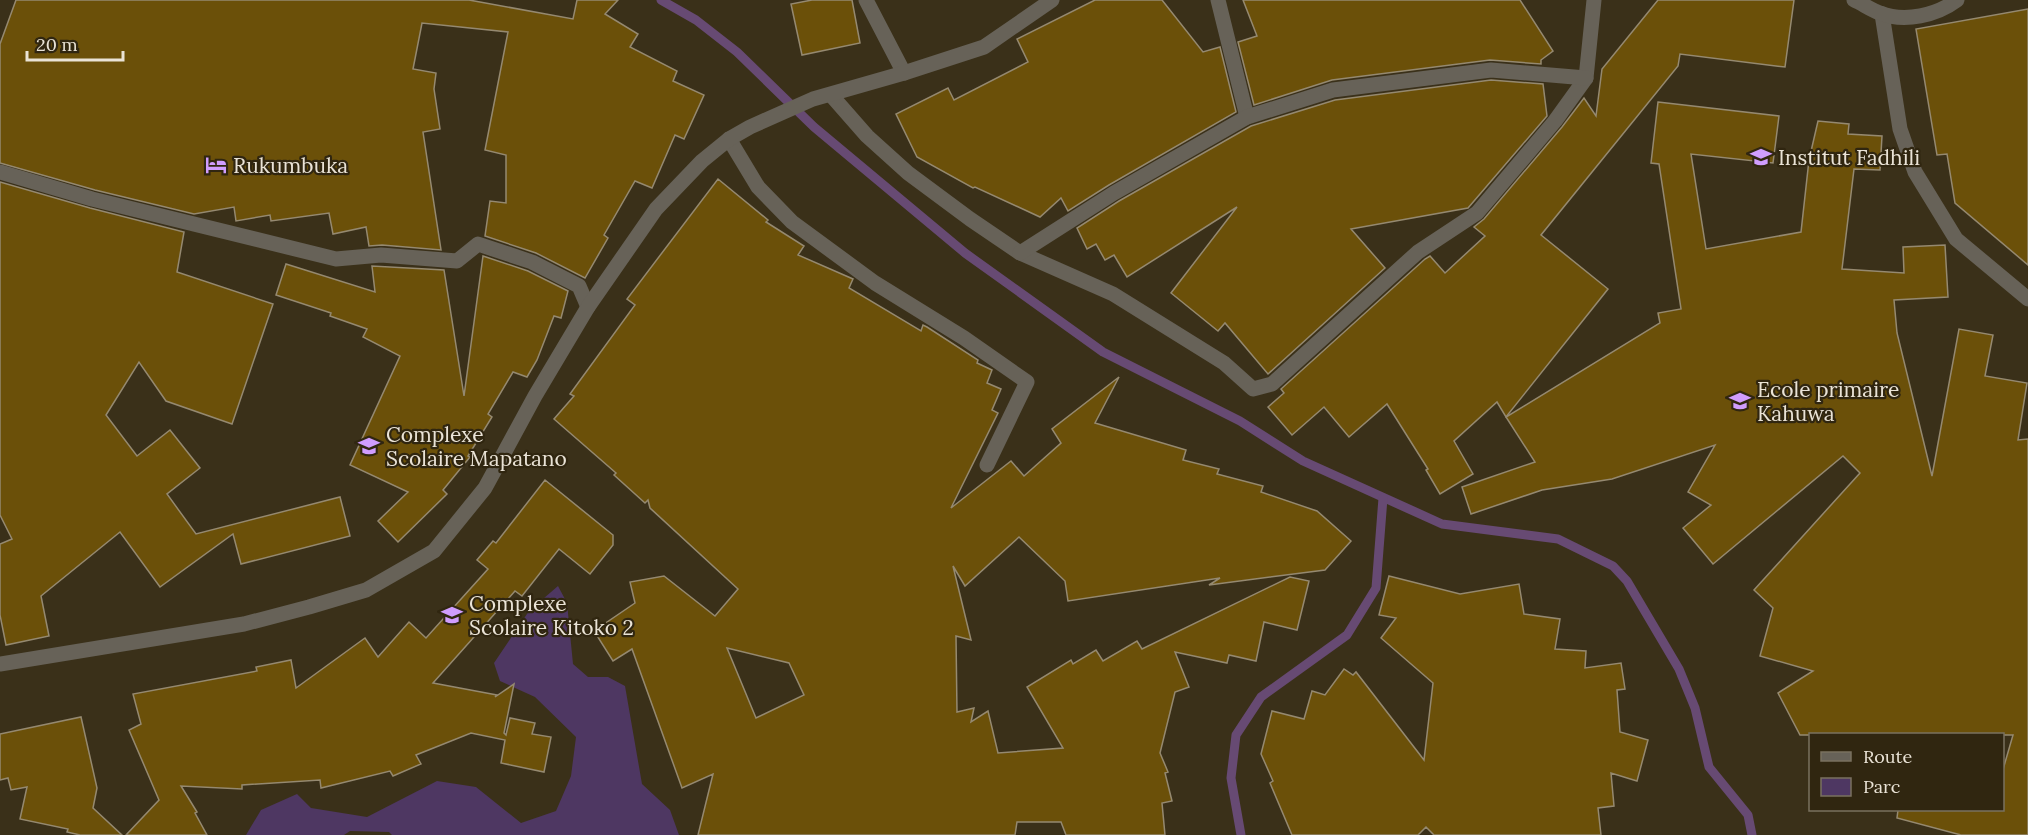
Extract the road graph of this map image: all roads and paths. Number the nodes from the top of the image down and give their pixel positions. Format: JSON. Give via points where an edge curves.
{"nodes":[{"id":1,"x":866,"y":0,"type":"edge"},
{"id":2,"x":1052,"y":0,"type":"edge"},
{"id":3,"x":1218,"y":0,"type":"edge"},
{"id":4,"x":1594,"y":0,"type":"edge"},
{"id":5,"x":1854,"y":0,"type":"edge"},
{"id":6,"x":1957,"y":0,"type":"edge"},
{"id":7,"x":1882,"y":14,"type":"junction"},
{"id":8,"x":904,"y":73,"type":"junction"},
{"id":9,"x":1586,"y":78,"type":"junction"},
{"id":10,"x":831,"y":95,"type":"junction"},
{"id":11,"x":1248,"y":117,"type":"junction"},
{"id":12,"x":729,"y":139,"type":"junction"},
{"id":13,"x":0,"y":172,"type":"edge"},
{"id":14,"x":1020,"y":253,"type":"junction"},
{"id":15,"x":2028,"y":299,"type":"edge"},
{"id":16,"x":588,"y":307,"type":"junction"},
{"id":17,"x":987,"y":465,"type":"dead end"},
{"id":18,"x":0,"y":664,"type":"edge"}],
"edges":[{"from":1,"to":8,"type":"street"},
{"from":2,"to":8,"type":"street","via":[[984,47]]},
{"from":3,"to":11,"type":"street"},
{"from":4,"to":9,"type":"street"},
{"from":5,"to":7,"type":"street"},
{"from":6,"to":7,"type":"street","via":[[1946,9],[1914,17]]},
{"from":7,"to":15,"type":"street","via":[[1900,129],[1915,172],[1956,239]]},
{"from":8,"to":10,"type":"street"},
{"from":9,"to":11,"type":"street","via":[[1491,70],[1334,90]]},
{"from":9,"to":14,"type":"street","via":[[1477,213],[1418,252],[1272,384],[1253,389],[1224,363],[1113,294]]},
{"from":10,"to":12,"type":"street","via":[[813,99]]},
{"from":10,"to":14,"type":"street","via":[[867,136],[908,173]]},
{"from":11,"to":14,"type":"street","via":[[1114,193]]},
{"from":12,"to":16,"type":"street","via":[[656,209]]},
{"from":12,"to":17,"type":"street","via":[[758,187],[792,222],[875,283],[1027,382]]},
{"from":13,"to":16,"type":"street","via":[[92,200],[336,259],[381,255],[457,261],[478,244],[532,262],[579,285]]},
{"from":16,"to":18,"type":"street","via":[[485,488],[434,551],[366,590],[244,624]]}]}
